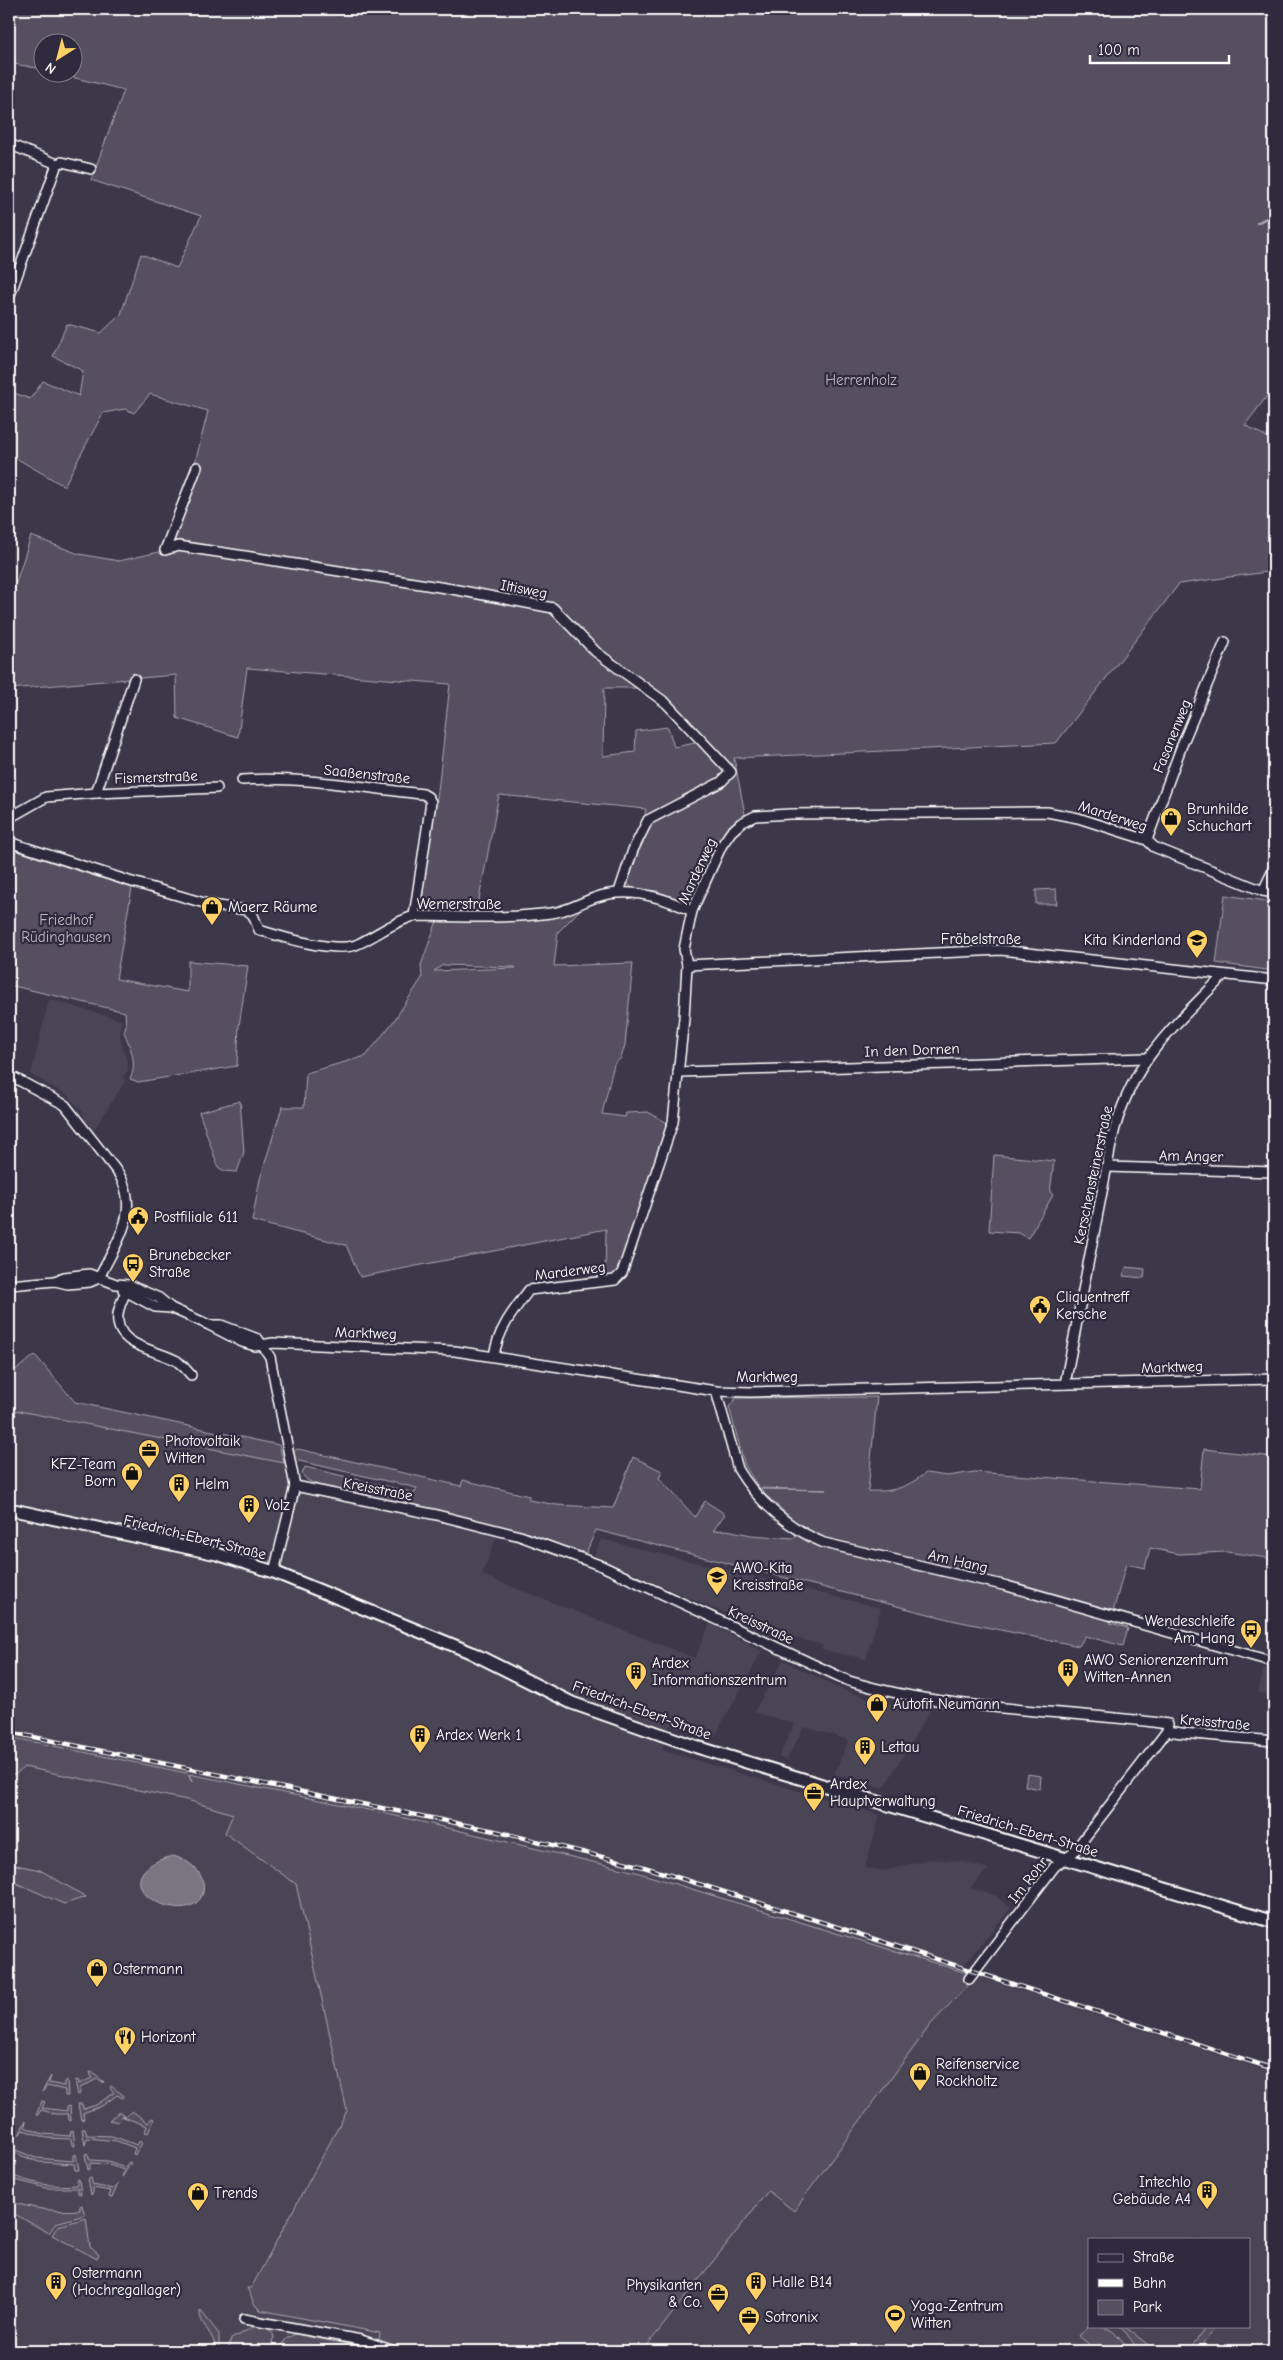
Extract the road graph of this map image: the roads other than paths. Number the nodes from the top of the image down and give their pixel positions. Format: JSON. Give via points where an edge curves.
{"nodes":[{"id":1,"x":9,"y":144,"type":"edge"},
{"id":2,"x":57,"y":164,"type":"junction"},
{"id":3,"x":91,"y":169,"type":"dead end"},
{"id":4,"x":9,"y":298,"type":"edge"},
{"id":5,"x":197,"y":467,"type":"dead end"},
{"id":6,"x":1225,"y":642,"type":"dead end"},
{"id":7,"x":134,"y":679,"type":"dead end"},
{"id":8,"x":242,"y":780,"type":"dead end"},
{"id":9,"x":217,"y":788,"type":"dead end"},
{"id":10,"x":96,"y":793,"type":"junction"},
{"id":11,"x":9,"y":818,"type":"edge"},
{"id":12,"x":1147,"y":840,"type":"junction"},
{"id":13,"x":9,"y":842,"type":"edge"},
{"id":14,"x":1274,"y":868,"type":"edge"},
{"id":15,"x":1263,"y":891,"type":"junction"},
{"id":16,"x":619,"y":892,"type":"junction"},
{"id":17,"x":1274,"y":894,"type":"edge"},
{"id":18,"x":692,"y":911,"type":"junction"},
{"id":19,"x":414,"y":916,"type":"junction"},
{"id":20,"x":687,"y":965,"type":"junction"},
{"id":21,"x":1224,"y":975,"type":"junction"},
{"id":22,"x":1274,"y":980,"type":"edge"},
{"id":23,"x":1146,"y":1058,"type":"junction"},
{"id":24,"x":678,"y":1072,"type":"junction"},
{"id":25,"x":9,"y":1075,"type":"edge"},
{"id":26,"x":1107,"y":1167,"type":"junction"},
{"id":27,"x":1274,"y":1172,"type":"edge"},
{"id":28,"x":99,"y":1278,"type":"junction"},
{"id":29,"x":9,"y":1284,"type":"edge"},
{"id":30,"x":127,"y":1289,"type":"junction"},
{"id":31,"x":264,"y":1346,"type":"junction"},
{"id":32,"x":494,"y":1356,"type":"junction"},
{"id":33,"x":191,"y":1374,"type":"dead end"},
{"id":34,"x":1274,"y":1379,"type":"edge"},
{"id":35,"x":1065,"y":1384,"type":"junction"},
{"id":36,"x":716,"y":1391,"type":"junction"},
{"id":37,"x":295,"y":1486,"type":"junction"},
{"id":38,"x":9,"y":1509,"type":"edge"},
{"id":39,"x":274,"y":1572,"type":"junction"},
{"id":40,"x":1274,"y":1662,"type":"edge"},
{"id":41,"x":1167,"y":1731,"type":"junction"},
{"id":42,"x":1274,"y":1741,"type":"edge"},
{"id":43,"x":1065,"y":1858,"type":"junction"},
{"id":44,"x":1274,"y":1922,"type":"edge"},
{"id":45,"x":969,"y":1979,"type":"dead end"},
{"id":46,"x":244,"y":2319,"type":"dead end"},
{"id":47,"x":394,"y":2351,"type":"edge"}],
"edges":[{"from":1,"to":2,"type":"street"},
{"from":2,"to":3,"type":"street","via":[[62,162]]},
{"from":2,"to":4,"type":"street"},
{"from":5,"to":16,"type":"street","name":"Iltisweg","via":[[164,550],[178,546],[553,608],[596,652],[666,703],[732,772],[721,782],[648,820],[633,850]]},
{"from":6,"to":12,"type":"street","name":"Fasanenweg"},
{"from":7,"to":10,"type":"street","name":"Fismerstraße"},
{"from":8,"to":19,"type":"street","name":"Saaßenstraße","via":[[262,778],[428,797],[431,802]]},
{"from":9,"to":10,"type":"street","name":"Fismerstraße"},
{"from":10,"to":11,"type":"street","name":"Fismerstraße","via":[[46,797]]},
{"from":12,"to":15,"type":"street","name":"Marderweg","via":[[1154,847]]},
{"from":12,"to":18,"type":"street","name":"Marderweg","via":[[1078,818],[1047,812],[755,816],[741,823],[722,845]]},
{"from":13,"to":19,"type":"street","name":"Wemerstraße","via":[[211,905],[246,910],[253,915],[256,932],[301,942],[346,948]]},
{"from":14,"to":15,"type":"street"},
{"from":15,"to":17,"type":"street","name":"Marderweg"},
{"from":16,"to":18,"type":"street","name":"Wemerstraße","via":[[656,896]]},
{"from":16,"to":19,"type":"street","name":"Wemerstraße","via":[[544,914],[501,918]]},
{"from":18,"to":20,"type":"street","name":"Marderweg","via":[[684,949]]},
{"from":20,"to":21,"type":"street","name":"Fröbelstraße","via":[[1001,950]]},
{"from":20,"to":24,"type":"street","name":"Marderweg"},
{"from":21,"to":22,"type":"street","name":"Fröbelstraße"},
{"from":21,"to":23,"type":"street","name":"Kerschensteinerstraße"},
{"from":23,"to":24,"type":"street","name":"In den Dornen"},
{"from":23,"to":26,"type":"street","name":"Kerschensteinerstraße","via":[[1123,1101]]},
{"from":24,"to":32,"type":"street","name":"Marderweg","via":[[673,1122],[622,1273],[615,1280],[529,1290],[497,1339]]},
{"from":25,"to":28,"type":"street","via":[[65,1106],[125,1186],[129,1199],[127,1218]]},
{"from":26,"to":27,"type":"street","name":"Am Anger"},
{"from":26,"to":35,"type":"street","name":"Kerschensteinerstraße"},
{"from":28,"to":29,"type":"street","via":[[68,1284],[55,1281]]},
{"from":28,"to":30,"type":"street"},
{"from":30,"to":31,"type":"street","via":[[159,1298],[171,1308],[210,1325],[230,1338]]},
{"from":30,"to":33,"type":"street","via":[[118,1313],[118,1325],[123,1334],[138,1345],[178,1362]]},
{"from":31,"to":32,"type":"street","name":"Marktweg","via":[[273,1343],[413,1349]]},
{"from":31,"to":37,"type":"street","via":[[274,1372]]},
{"from":32,"to":36,"type":"street","name":"Marktweg"},
{"from":34,"to":35,"type":"street","name":"Marktweg"},
{"from":35,"to":36,"type":"street","name":"Marktweg"},
{"from":36,"to":40,"type":"street","name":"Am Hang","via":[[738,1469],[744,1479],[802,1534],[824,1543],[1007,1586]]},
{"from":37,"to":39,"type":"street"},
{"from":37,"to":41,"type":"street","name":"Kreisstraße","via":[[520,1536],[602,1566],[848,1681],[878,1690],[952,1702],[1168,1724]]},
{"from":38,"to":39,"type":"street","name":"Friedrich-Ebert-Straße","via":[[218,1554]]},
{"from":39,"to":43,"type":"street","name":"Friedrich-Ebert-Straße","via":[[470,1652],[572,1703],[630,1724]]},
{"from":41,"to":42,"type":"street","name":"Kreisstraße"},
{"from":41,"to":43,"type":"street","name":"Im Rohr","via":[[1072,1854]]},
{"from":43,"to":44,"type":"street","name":"Friedrich-Ebert-Straße"},
{"from":43,"to":45,"type":"street","name":"Im Rohr","via":[[1055,1866]]},
{"from":46,"to":47,"type":"street","via":[[361,2340]]}]}
